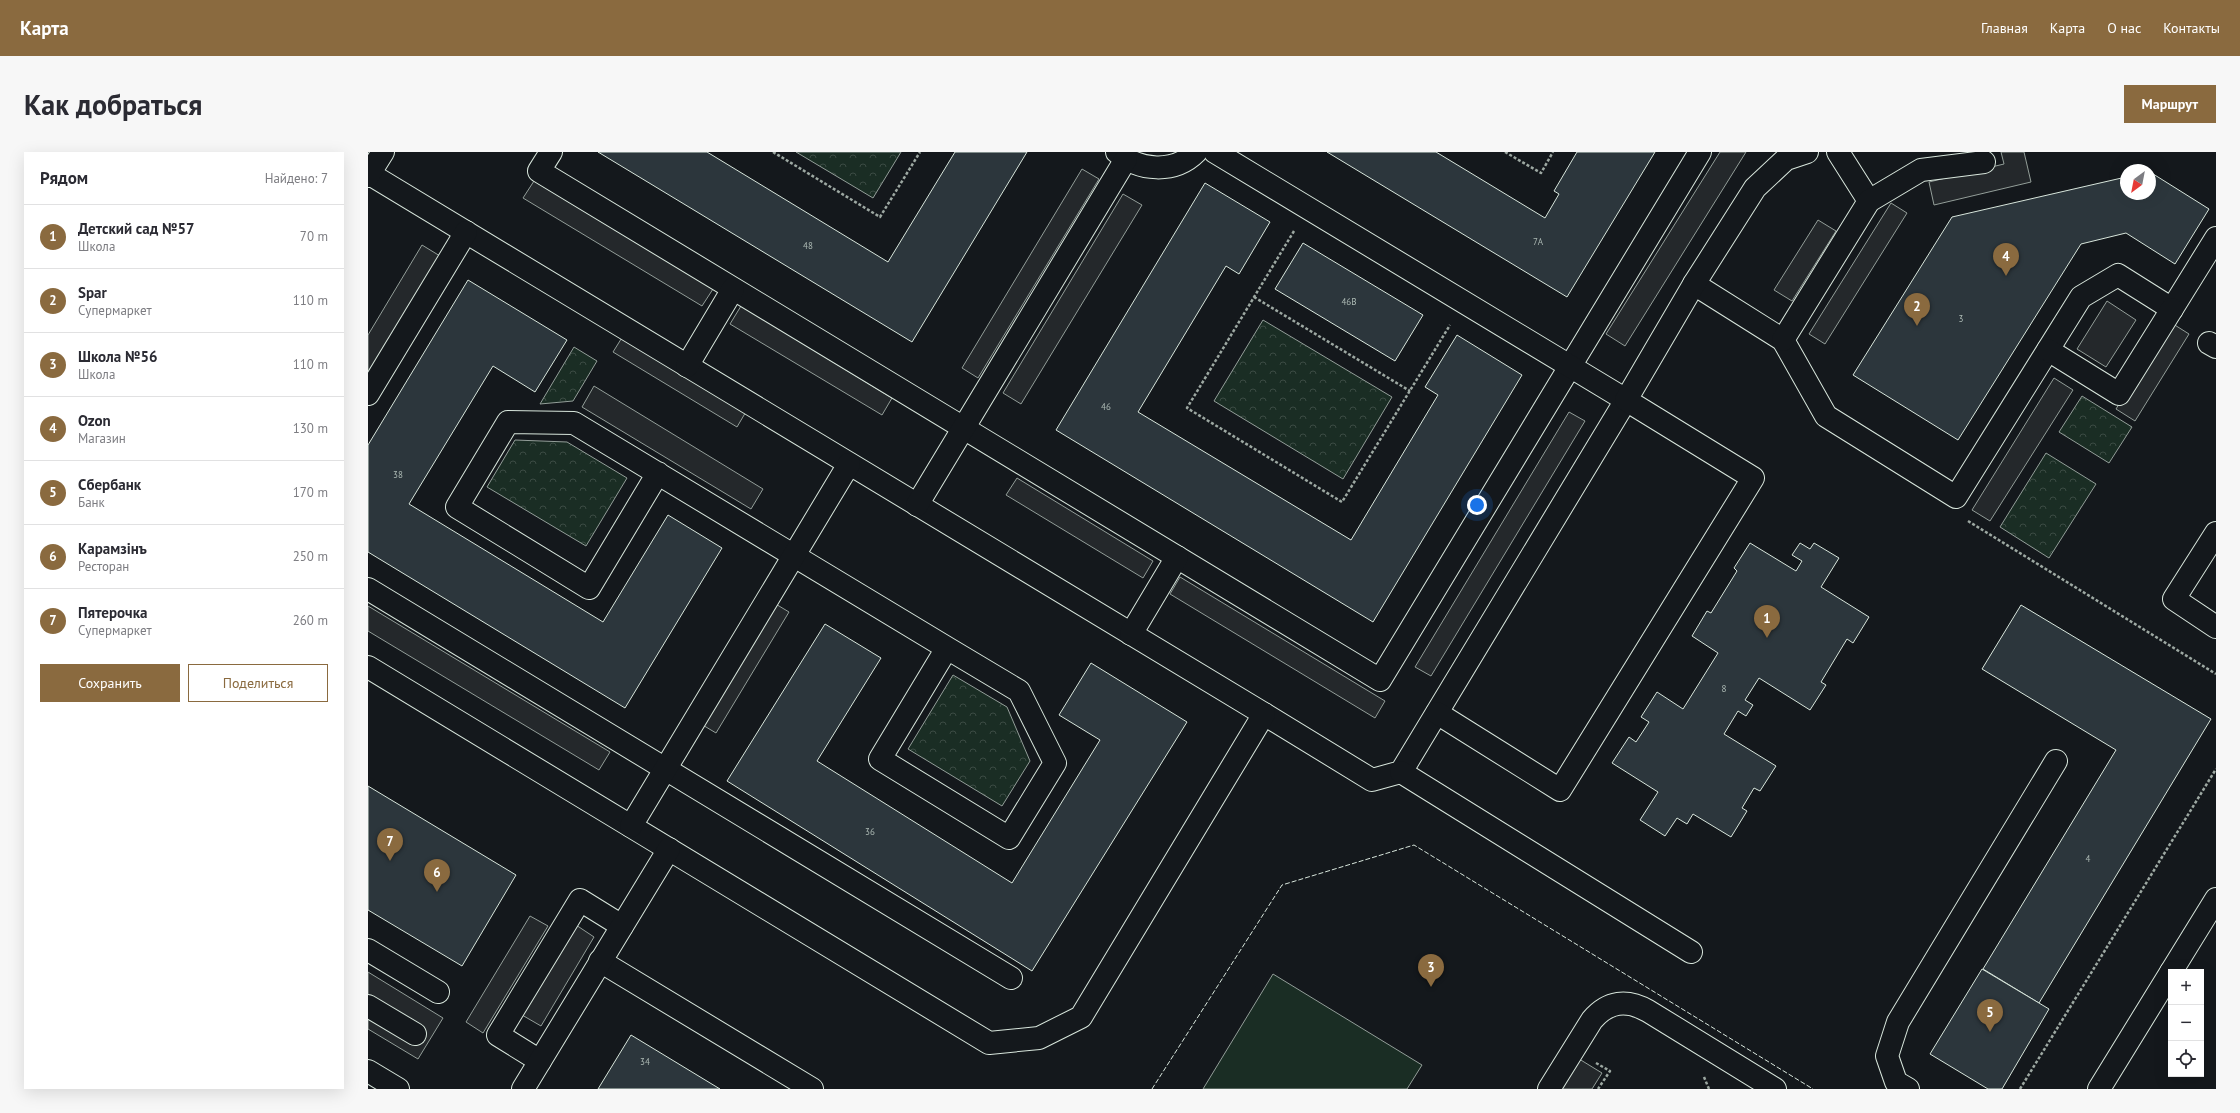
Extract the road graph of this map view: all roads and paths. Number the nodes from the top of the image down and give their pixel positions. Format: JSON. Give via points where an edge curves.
{"nodes":[{"id":1,"x":383,"y":152,"type":"edge"},
{"id":2,"x":551,"y":152,"type":"edge"},
{"id":3,"x":773,"y":152,"type":"edge"},
{"id":4,"x":920,"y":152,"type":"edge"},
{"id":5,"x":1196,"y":152,"type":"edge"},
{"id":6,"x":1215,"y":152,"type":"edge"},
{"id":7,"x":1505,"y":152,"type":"edge"},
{"id":8,"x":1554,"y":152,"type":"edge"},
{"id":9,"x":1700,"y":152,"type":"edge"},
{"id":10,"x":1807,"y":152,"type":"edge"},
{"id":11,"x":1838,"y":152,"type":"edge"},
{"id":12,"x":1121,"y":156,"type":"edge"},
{"id":13,"x":1927,"y":161,"type":"edge"},
{"id":14,"x":1984,"y":162,"type":"dead end"},
{"id":15,"x":368,"y":174,"type":"edge"},
{"id":16,"x":1869,"y":201,"type":"junction"},
{"id":17,"x":1308,"y":208,"type":"junction"},
{"id":18,"x":466,"y":232,"type":"junction"},
{"id":19,"x":2216,"y":238,"type":"edge"},
{"id":20,"x":1694,"y":284,"type":"junction"},
{"id":21,"x":733,"y":289,"type":"junction"},
{"id":22,"x":1254,"y":297,"type":"junction"},
{"id":23,"x":1463,"y":302,"type":"junction"},
{"id":24,"x":2172,"y":309,"type":"junction"},
{"id":25,"x":1782,"y":340,"type":"junction"},
{"id":26,"x":2048,"y":350,"type":"junction"},
{"id":27,"x":687,"y":366,"type":"junction"},
{"id":28,"x":1570,"y":366,"type":"junction"},
{"id":29,"x":1410,"y":391,"type":"junction"},
{"id":30,"x":368,"y":394,"type":"edge"},
{"id":31,"x":1626,"y":400,"type":"junction"},
{"id":32,"x":963,"y":428,"type":"junction"},
{"id":33,"x":849,"y":464,"type":"junction"},
{"id":34,"x":658,"y":473,"type":"junction"},
{"id":35,"x":1956,"y":497,"type":"junction"},
{"id":36,"x":917,"y":505,"type":"junction"},
{"id":37,"x":2216,"y":533,"type":"edge"},
{"id":38,"x":794,"y":555,"type":"junction"},
{"id":39,"x":1177,"y":557,"type":"junction"},
{"id":40,"x":368,"y":589,"type":"edge"},
{"id":41,"x":2216,"y":627,"type":"edge"},
{"id":42,"x":1131,"y":634,"type":"junction"},
{"id":43,"x":947,"y":648,"type":"junction"},
{"id":44,"x":368,"y":668,"type":"edge"},
{"id":45,"x":2216,"y":674,"type":"edge"},
{"id":46,"x":1436,"y":713,"type":"junction"},
{"id":47,"x":1264,"y":714,"type":"junction"},
{"id":48,"x":2056,"y":761,"type":"dead end"},
{"id":49,"x":665,"y":769,"type":"junction"},
{"id":50,"x":2216,"y":769,"type":"edge"},
{"id":51,"x":1401,"y":772,"type":"junction"},
{"id":52,"x":631,"y":826,"type":"junction"},
{"id":53,"x":669,"y":849,"type":"junction"},
{"id":54,"x":2216,"y":899,"type":"edge"},
{"id":55,"x":622,"y":926,"type":"junction"},
{"id":56,"x":368,"y":950,"type":"edge"},
{"id":57,"x":1691,"y":952,"type":"dead end"},
{"id":58,"x":600,"y":961,"type":"junction"},
{"id":59,"x":2173,"y":969,"type":"edge"},
{"id":60,"x":2168,"y":977,"type":"edge"},
{"id":61,"x":1011,"y":978,"type":"dead end"},
{"id":62,"x":438,"y":992,"type":"dead end"},
{"id":63,"x":368,"y":1006,"type":"edge"},
{"id":64,"x":416,"y":1034,"type":"dead end"},
{"id":65,"x":540,"y":1061,"type":"junction"},
{"id":66,"x":1593,"y":1061,"type":"dead end"},
{"id":67,"x":368,"y":1071,"type":"edge"},
{"id":68,"x":398,"y":1089,"type":"edge"},
{"id":69,"x":523,"y":1089,"type":"edge"},
{"id":70,"x":812,"y":1089,"type":"edge"},
{"id":71,"x":1549,"y":1089,"type":"edge"},
{"id":72,"x":1598,"y":1089,"type":"edge"},
{"id":73,"x":1775,"y":1089,"type":"edge"},
{"id":74,"x":1908,"y":1089,"type":"edge"},
{"id":75,"x":2020,"y":1089,"type":"edge"},
{"id":76,"x":2099,"y":1089,"type":"edge"}],
"edges":[{"from":1,"to":15,"type":"street"},
{"from":2,"to":21,"type":"street","via":[[539,171]]},
{"from":3,"to":4,"type":"path","via":[[880,217]]},
{"from":5,"to":12,"type":"street","via":[[1177,164],[1160,168],[1143,167]]},
{"from":6,"to":17,"type":"street"},
{"from":7,"to":8,"type":"path","via":[[1541,173]]},
{"from":9,"to":28,"type":"street"},
{"from":10,"to":20,"type":"street","via":[[1786,159],[1755,188]]},
{"from":11,"to":16,"type":"street"},
{"from":12,"to":32,"type":"street"},
{"from":13,"to":14,"type":"street"},
{"from":13,"to":16,"type":"street"},
{"from":15,"to":18,"type":"street"},
{"from":16,"to":25,"type":"street"},
{"from":17,"to":22,"type":"path"},
{"from":17,"to":23,"type":"street"},
{"from":18,"to":27,"type":"street"},
{"from":18,"to":30,"type":"street"},
{"from":19,"to":24,"type":"street"},
{"from":20,"to":25,"type":"street"},
{"from":20,"to":31,"type":"street"},
{"from":21,"to":27,"type":"street"},
{"from":21,"to":32,"type":"street"},
{"from":22,"to":29,"type":"path"},
{"from":22,"to":29,"type":"path","via":[[1187,408],[1342,502]]},
{"from":23,"to":28,"type":"street"},
{"from":23,"to":29,"type":"path"},
{"from":24,"to":26,"type":"street","via":[[2118,275],[2081,297]]},
{"from":24,"to":26,"type":"street","via":[[2119,394]]},
{"from":25,"to":35,"type":"street","via":[[1826,416]]},
{"from":26,"to":35,"type":"street"},
{"from":27,"to":33,"type":"street"},
{"from":28,"to":31,"type":"street"},
{"from":28,"to":39,"type":"street","via":[[1380,680]]},
{"from":31,"to":46,"type":"street"},
{"from":31,"to":46,"type":"street","via":[[1752,478],[1560,790]]},
{"from":32,"to":36,"type":"street"},
{"from":32,"to":39,"type":"street"},
{"from":33,"to":36,"type":"street"},
{"from":33,"to":38,"type":"street"},
{"from":34,"to":34,"type":"street","via":[[589,588],[457,507],[508,422],[574,422]]},
{"from":34,"to":38,"type":"street"},
{"from":35,"to":45,"type":"path","via":[[1953,511]]},
{"from":36,"to":42,"type":"street"},
{"from":37,"to":41,"type":"street","via":[[2174,599]]},
{"from":38,"to":43,"type":"street"},
{"from":38,"to":49,"type":"street"},
{"from":39,"to":42,"type":"street"},
{"from":40,"to":49,"type":"street"},
{"from":42,"to":47,"type":"street"},
{"from":43,"to":43,"type":"street","via":[[880,760],[1009,838],[1055,763],[1019,691]]},
{"from":44,"to":52,"type":"street"},
{"from":46,"to":51,"type":"street"},
{"from":47,"to":51,"type":"street","via":[[1372,780]]},
{"from":47,"to":53,"type":"street","via":[[1081,1017],[1039,1038],[989,1043]]},
{"from":48,"to":74,"type":"street","via":[[1898,1022],[1887,1056],[1896,1082]]},
{"from":49,"to":52,"type":"street"},
{"from":49,"to":61,"type":"street"},
{"from":50,"to":75,"type":"path"},
{"from":51,"to":57,"type":"street"},
{"from":52,"to":53,"type":"street"},
{"from":53,"to":55,"type":"street"},
{"from":54,"to":59,"type":"street"},
{"from":55,"to":58,"type":"street"},
{"from":55,"to":65,"type":"street","via":[[580,900],[551,947],[498,1035]]},
{"from":56,"to":62,"type":"street"},
{"from":58,"to":65,"type":"street"},
{"from":58,"to":70,"type":"street"},
{"from":60,"to":76,"type":"street"},
{"from":63,"to":64,"type":"street"},
{"from":65,"to":69,"type":"street"},
{"from":66,"to":72,"type":"path","via":[[1610,1071]]},
{"from":67,"to":68,"type":"street"},
{"from":71,"to":73,"type":"street","via":[[1599,1011],[1619,1002],[1644,1009]]}]}
